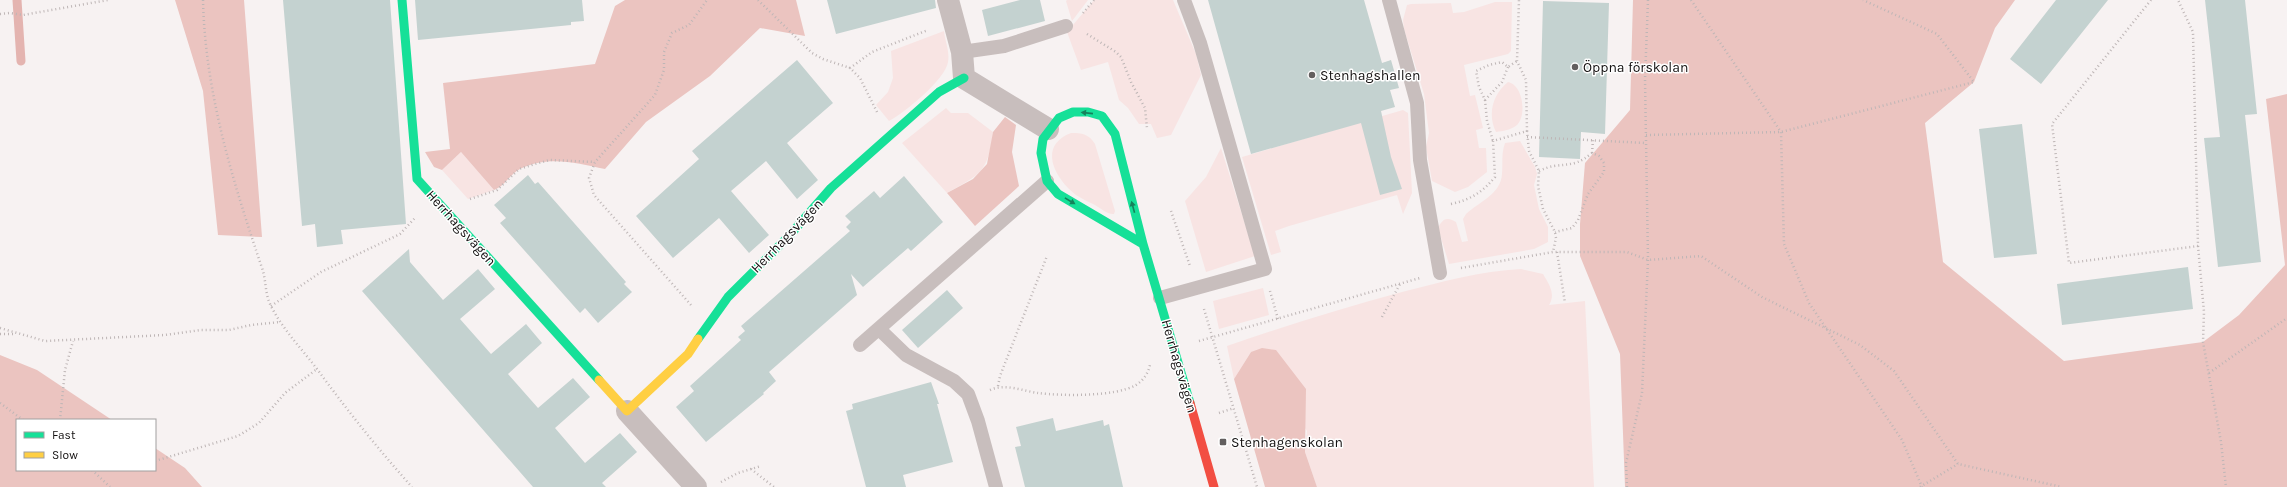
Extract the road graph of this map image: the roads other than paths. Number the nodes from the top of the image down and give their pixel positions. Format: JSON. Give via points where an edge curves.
{"nodes":[{"id":1,"x":402,"y":0,"type":"edge"},
{"id":2,"x":1184,"y":0,"type":"edge"},
{"id":3,"x":1389,"y":0,"type":"edge"},
{"id":4,"x":950,"y":10,"type":"edge"},
{"id":5,"x":1066,"y":26,"type":"road end"},
{"id":6,"x":962,"y":52,"type":"junction"},
{"id":7,"x":964,"y":78,"type":"junction"},
{"id":8,"x":1048,"y":129,"type":"junction"},
{"id":9,"x":1047,"y":181,"type":"junction"},
{"id":10,"x":1143,"y":244,"type":"junction"},
{"id":11,"x":1440,"y":273,"type":"dead end"},
{"id":12,"x":1160,"y":298,"type":"junction"},
{"id":13,"x":879,"y":329,"type":"junction"},
{"id":14,"x":860,"y":345,"type":"dead end"},
{"id":15,"x":626,"y":411,"type":"junction"},
{"id":16,"x":696,"y":487,"type":"edge"},
{"id":17,"x":996,"y":487,"type":"edge"},
{"id":18,"x":1214,"y":487,"type":"edge"}],
"edges":[{"from":1,"to":15,"type":"street","name":"Herrhagsvägen","via":[[417,180]]},
{"from":2,"to":12,"type":"lane","via":[[1200,43],[1265,269]]},
{"from":3,"to":11,"type":"lane","via":[[1417,103],[1420,160]]},
{"from":4,"to":6,"type":"street"},
{"from":5,"to":6,"type":"lane","via":[[1004,46]]},
{"from":6,"to":7,"type":"street"},
{"from":7,"to":8,"type":"street"},
{"from":7,"to":15,"type":"street","name":"Herrhagsvägen","via":[[939,92],[831,188],[789,236],[728,297],[688,354]]},
{"from":8,"to":9,"type":"street","name":"Herrhagsvägen","via":[[1040,152]]},
{"from":10,"to":8,"type":"street","name":"Herrhagsvägen","one_way":true,"via":[[1115,134],[1102,116],[1088,112],[1073,112],[1058,118]]},
{"from":9,"to":10,"type":"street","name":"Herrhagsvägen","one_way":true,"via":[[1058,194]]},
{"from":9,"to":13,"type":"lane"},
{"from":10,"to":12,"type":"street","name":"Herrhagsvägen"},
{"from":12,"to":18,"type":"street","name":"Herrhagsvägen"},
{"from":13,"to":14,"type":"lane"},
{"from":13,"to":17,"type":"lane","via":[[906,355],[954,381],[965,390],[971,399]]},
{"from":15,"to":16,"type":"street","name":"Herrhagsvägen"}]}
